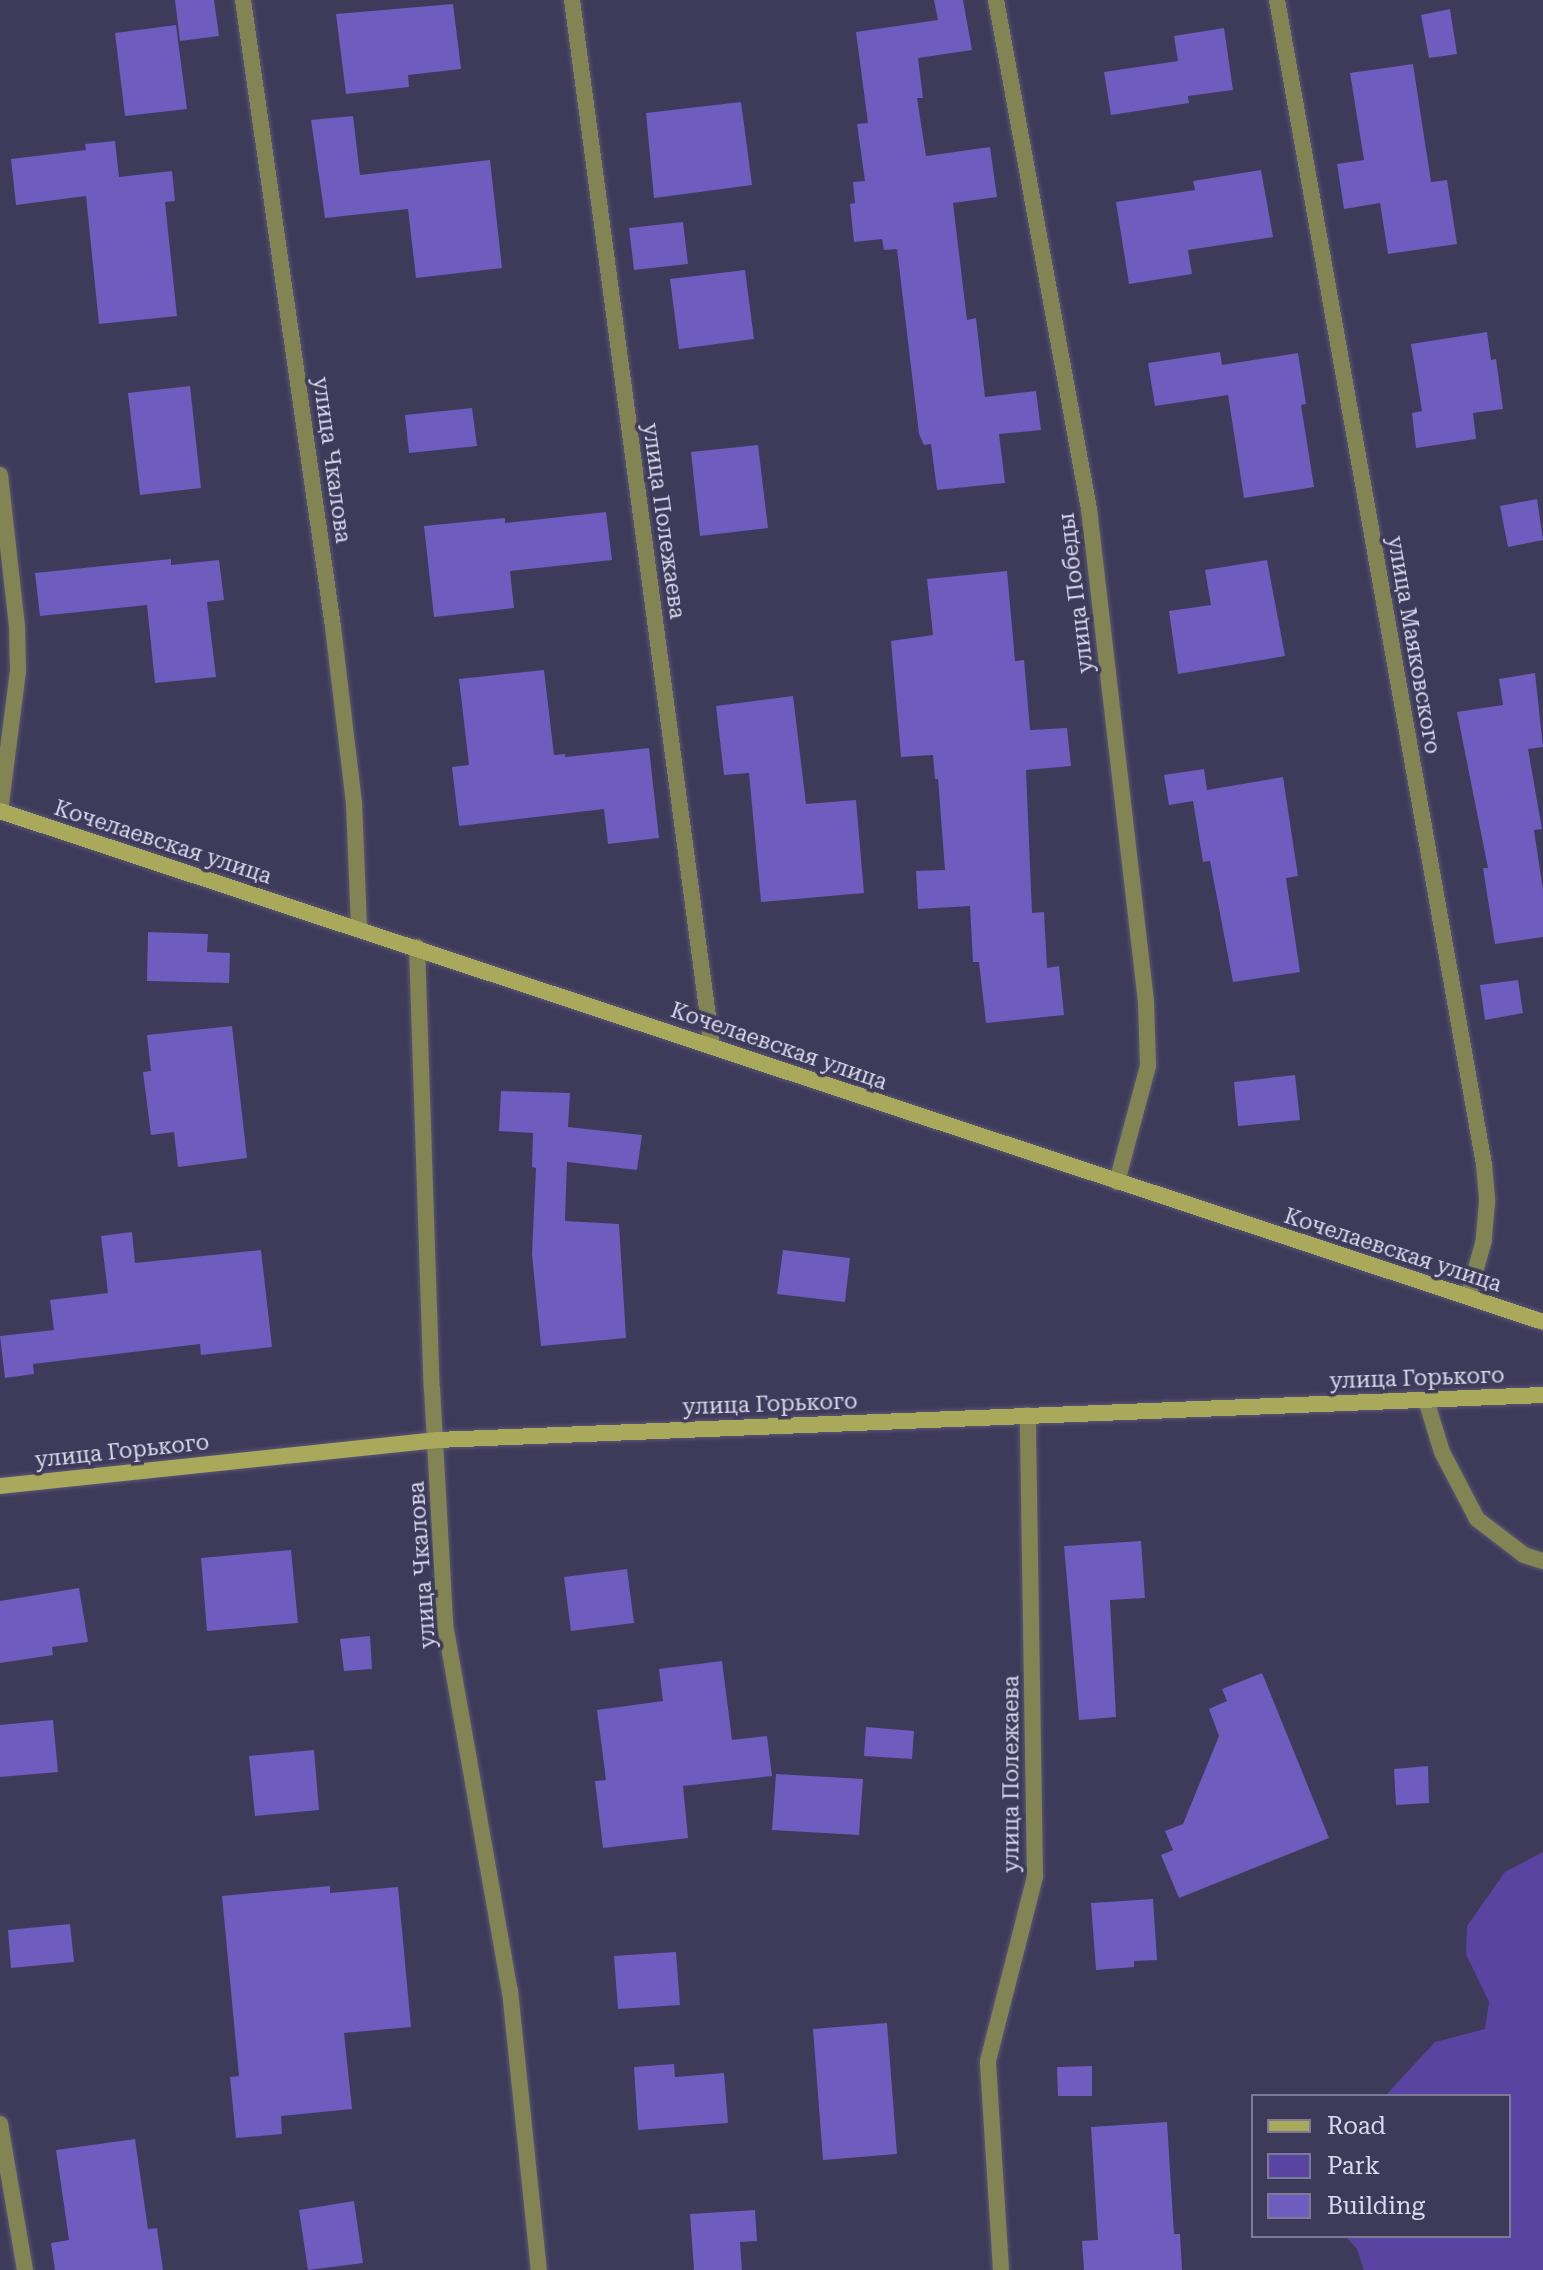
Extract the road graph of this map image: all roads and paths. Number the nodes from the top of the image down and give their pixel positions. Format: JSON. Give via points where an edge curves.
{"nodes":[{"id":1,"x":243,"y":0,"type":"edge"},
{"id":2,"x":572,"y":0,"type":"edge"},
{"id":3,"x":996,"y":0,"type":"edge"},
{"id":4,"x":1277,"y":0,"type":"edge"},
{"id":5,"x":0,"y":475,"type":"edge"},
{"id":6,"x":0,"y":811,"type":"edge"},
{"id":7,"x":359,"y":928,"type":"junction"},
{"id":8,"x":417,"y":947,"type":"junction"},
{"id":9,"x":712,"y":1047,"type":"junction"},
{"id":10,"x":1117,"y":1182,"type":"junction"},
{"id":11,"x":1468,"y":1297,"type":"junction"},
{"id":12,"x":1543,"y":1322,"type":"edge"},
{"id":13,"x":1543,"y":1395,"type":"edge"},
{"id":14,"x":1426,"y":1400,"type":"junction"},
{"id":15,"x":1028,"y":1415,"type":"junction"},
{"id":16,"x":437,"y":1440,"type":"junction"},
{"id":17,"x":0,"y":1486,"type":"edge"},
{"id":18,"x":1543,"y":1561,"type":"edge"},
{"id":19,"x":0,"y":2124,"type":"edge"},
{"id":20,"x":25,"y":2270,"type":"edge"},
{"id":21,"x":539,"y":2270,"type":"edge"},
{"id":22,"x":1001,"y":2270,"type":"edge"}],
"edges":[{"from":1,"to":7,"type":"street","name":"улица Чкалова","via":[[333,627],[354,803]]},
{"from":2,"to":9,"type":"street","name":"улица Полежаева"},
{"from":3,"to":10,"type":"street","name":"улица Победы","via":[[1089,509],[1146,1002],[1148,1066]]},
{"from":4,"to":11,"type":"street","name":"улица Маяковского","via":[[1484,1164],[1484,1240]]},
{"from":5,"to":6,"type":"street","via":[[18,671]]},
{"from":6,"to":7,"type":"street","name":"Кочелаевская улица"},
{"from":7,"to":8,"type":"street","name":"Кочелаевская улица"},
{"from":8,"to":9,"type":"street","name":"Кочелаевская улица"},
{"from":8,"to":16,"type":"street","name":"улица Чкалова"},
{"from":9,"to":10,"type":"street","name":"Кочелаевская улица"},
{"from":10,"to":11,"type":"street","name":"Кочелаевская улица"},
{"from":11,"to":12,"type":"street","name":"Кочелаевская улица"},
{"from":13,"to":14,"type":"street","name":"улица Горького"},
{"from":14,"to":15,"type":"street","name":"улица Горького"},
{"from":14,"to":18,"type":"street","via":[[1442,1452],[1477,1519],[1524,1555]]},
{"from":15,"to":16,"type":"street","name":"улица Горького"},
{"from":15,"to":22,"type":"street","name":"улица Полежаева","via":[[1035,1876],[988,2061]]},
{"from":16,"to":17,"type":"street","name":"улица Горького"},
{"from":16,"to":21,"type":"street","name":"улица Чкалова","via":[[445,1624],[510,1991]]},
{"from":19,"to":20,"type":"street"}]}
